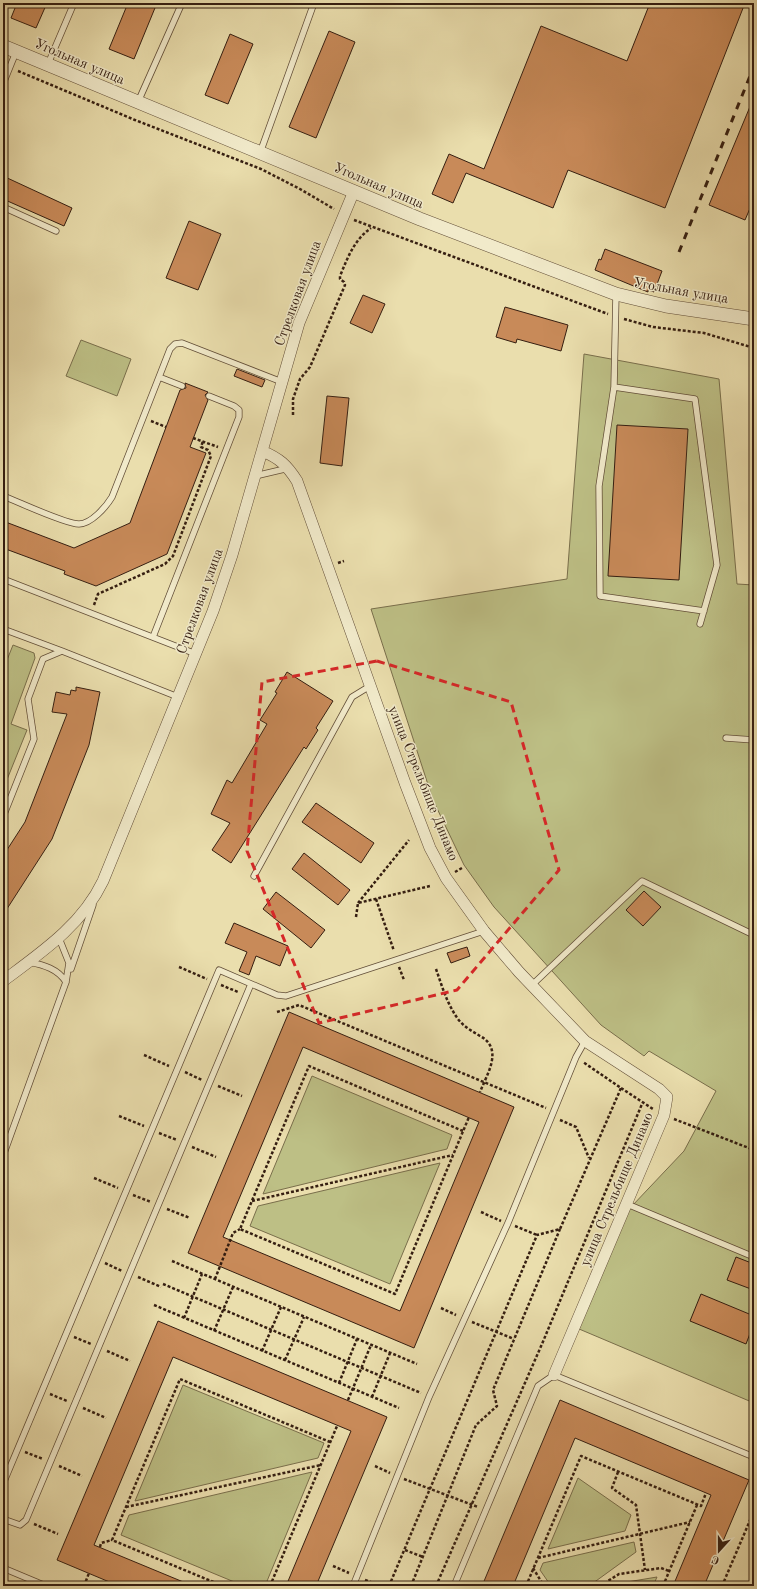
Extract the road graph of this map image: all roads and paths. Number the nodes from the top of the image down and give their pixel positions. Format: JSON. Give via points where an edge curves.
{"nodes":[{"id":1,"x":74,"y":3,"type":"edge"},
{"id":2,"x":182,"y":3,"type":"edge"},
{"id":3,"x":314,"y":3,"type":"edge"},
{"id":4,"x":3,"y":46,"type":"edge"},
{"id":5,"x":16,"y":52,"type":"junction"},
{"id":6,"x":48,"y":65,"type":"junction"},
{"id":7,"x":10,"y":68,"type":"junction"},
{"id":8,"x":3,"y":84,"type":"edge"},
{"id":9,"x":138,"y":103,"type":"junction"},
{"id":10,"x":260,"y":153,"type":"junction"},
{"id":11,"x":354,"y":191,"type":"junction"},
{"id":12,"x":3,"y":207,"type":"edge"},
{"id":13,"x":343,"y":214,"type":"junction"},
{"id":14,"x":372,"y":228,"type":"junction"},
{"id":15,"x":56,"y":231,"type":"dead end"},
{"id":16,"x":616,"y":294,"type":"junction"},
{"id":17,"x":615,"y":317,"type":"junction"},
{"id":18,"x":754,"y":319,"type":"edge"},
{"id":19,"x":754,"y":348,"type":"edge"},
{"id":20,"x":159,"y":377,"type":"junction"},
{"id":21,"x":282,"y":382,"type":"junction"},
{"id":22,"x":182,"y":386,"type":"dead end"},
{"id":23,"x":614,"y":387,"type":"junction"},
{"id":24,"x":209,"y":396,"type":"dead end"},
{"id":25,"x":293,"y":415,"type":"dead end"},
{"id":26,"x":143,"y":418,"type":"junction"},
{"id":27,"x":166,"y":427,"type":"dead end"},
{"id":28,"x":194,"y":438,"type":"dead end"},
{"id":29,"x":202,"y":441,"type":"junction"},
{"id":30,"x":216,"y":446,"type":"dead end"},
{"id":31,"x":262,"y":451,"type":"junction"},
{"id":32,"x":289,"y":468,"type":"junction"},
{"id":33,"x":255,"y":476,"type":"junction"},
{"id":34,"x":3,"y":496,"type":"edge"},
{"id":35,"x":3,"y":579,"type":"edge"},
{"id":36,"x":98,"y":594,"type":"dead end"},
{"id":37,"x":704,"y":611,"type":"junction"},
{"id":38,"x":700,"y":624,"type":"dead end"},
{"id":39,"x":3,"y":629,"type":"edge"},
{"id":40,"x":153,"y":637,"type":"junction"},
{"id":41,"x":62,"y":651,"type":"junction"},
{"id":42,"x":196,"y":654,"type":"junction"},
{"id":43,"x":370,"y":686,"type":"junction"},
{"id":44,"x":178,"y":697,"type":"junction"},
{"id":45,"x":726,"y":738,"type":"dead end"},
{"id":46,"x":754,"y":740,"type":"edge"},
{"id":47,"x":3,"y":818,"type":"edge"},
{"id":48,"x":409,"y":840,"type":"dead end"},
{"id":49,"x":462,"y":868,"type":"dead end"},
{"id":50,"x":455,"y":872,"type":"dead end"},
{"id":51,"x":254,"y":876,"type":"dead end"},
{"id":52,"x":430,"y":886,"type":"dead end"},
{"id":53,"x":95,"y":898,"type":"junction"},
{"id":54,"x":376,"y":899,"type":"junction"},
{"id":55,"x":358,"y":903,"type":"junction"},
{"id":56,"x":356,"y":917,"type":"dead end"},
{"id":57,"x":484,"y":931,"type":"junction"},
{"id":58,"x":754,"y":935,"type":"edge"},
{"id":59,"x":59,"y":938,"type":"junction"},
{"id":60,"x":397,"y":960,"type":"junction"},
{"id":61,"x":28,"y":962,"type":"junction"},
{"id":62,"x":436,"y":969,"type":"dead end"},
{"id":63,"x":404,"y":980,"type":"dead end"},
{"id":64,"x":3,"y":981,"type":"edge"},
{"id":65,"x":66,"y":982,"type":"junction"},
{"id":66,"x":251,"y":984,"type":"junction"},
{"id":67,"x":532,"y":985,"type":"junction"},
{"id":68,"x":277,"y":1012,"type":"dead end"},
{"id":69,"x":585,"y":1041,"type":"junction"},
{"id":70,"x":144,"y":1055,"type":"dead end"},
{"id":71,"x":576,"y":1057,"type":"junction"},
{"id":72,"x":177,"y":1069,"type":"junction"},
{"id":73,"x":484,"y":1082,"type":"junction"},
{"id":74,"x":210,"y":1083,"type":"junction"},
{"id":75,"x":621,"y":1088,"type":"junction"},
{"id":76,"x":480,"y":1092,"type":"dead end"},
{"id":77,"x":242,"y":1096,"type":"dead end"},
{"id":78,"x":642,"y":1104,"type":"junction"},
{"id":79,"x":553,"y":1114,"type":"junction"},
{"id":80,"x":664,"y":1115,"type":"junction"},
{"id":81,"x":119,"y":1116,"type":"dead end"},
{"id":82,"x":469,"y":1117,"type":"dead end"},
{"id":83,"x":152,"y":1130,"type":"junction"},
{"id":84,"x":463,"y":1131,"type":"junction"},
{"id":85,"x":184,"y":1144,"type":"junction"},
{"id":86,"x":754,"y":1150,"type":"edge"},
{"id":87,"x":453,"y":1155,"type":"junction"},
{"id":88,"x":3,"y":1156,"type":"edge"},
{"id":89,"x":216,"y":1157,"type":"dead end"},
{"id":90,"x":590,"y":1158,"type":"junction"},
{"id":91,"x":94,"y":1178,"type":"dead end"},
{"id":92,"x":126,"y":1191,"type":"junction"},
{"id":93,"x":252,"y":1201,"type":"junction"},
{"id":94,"x":627,"y":1204,"type":"junction"},
{"id":95,"x":158,"y":1205,"type":"junction"},
{"id":96,"x":190,"y":1218,"type":"dead end"},
{"id":97,"x":240,"y":1229,"type":"junction"},
{"id":98,"x":560,"y":1229,"type":"junction"},
{"id":99,"x":754,"y":1256,"type":"edge"},
{"id":100,"x":172,"y":1261,"type":"dead end"},
{"id":101,"x":202,"y":1274,"type":"junction"},
{"id":102,"x":215,"y":1279,"type":"junction"},
{"id":103,"x":162,"y":1284,"type":"dead end"},
{"id":104,"x":233,"y":1287,"type":"junction"},
{"id":105,"x":193,"y":1297,"type":"junction"},
{"id":106,"x":154,"y":1305,"type":"dead end"},
{"id":107,"x":281,"y":1307,"type":"junction"},
{"id":108,"x":441,"y":1308,"type":"dead end"},
{"id":109,"x":223,"y":1310,"type":"junction"},
{"id":110,"x":304,"y":1317,"type":"junction"},
{"id":111,"x":184,"y":1318,"type":"junction"},
{"id":112,"x":465,"y":1319,"type":"junction"},
{"id":113,"x":271,"y":1330,"type":"junction"},
{"id":114,"x":214,"y":1331,"type":"junction"},
{"id":115,"x":496,"y":1331,"type":"junction"},
{"id":116,"x":294,"y":1339,"type":"junction"},
{"id":117,"x":357,"y":1339,"type":"junction"},
{"id":118,"x":514,"y":1339,"type":"junction"},
{"id":119,"x":371,"y":1345,"type":"junction"},
{"id":120,"x":262,"y":1351,"type":"junction"},
{"id":121,"x":390,"y":1353,"type":"junction"},
{"id":122,"x":285,"y":1360,"type":"junction"},
{"id":123,"x":348,"y":1362,"type":"junction"},
{"id":124,"x":418,"y":1364,"type":"dead end"},
{"id":125,"x":361,"y":1368,"type":"junction"},
{"id":126,"x":554,"y":1375,"type":"junction"},
{"id":127,"x":381,"y":1376,"type":"junction"},
{"id":128,"x":339,"y":1383,"type":"junction"},
{"id":129,"x":352,"y":1389,"type":"junction"},
{"id":130,"x":372,"y":1397,"type":"junction"},
{"id":131,"x":429,"y":1397,"type":"junction"},
{"id":132,"x":348,"y":1400,"type":"dead end"},
{"id":133,"x":399,"y":1408,"type":"dead end"},
{"id":134,"x":337,"y":1426,"type":"dead end"},
{"id":135,"x":330,"y":1442,"type":"junction"},
{"id":136,"x":754,"y":1457,"type":"edge"},
{"id":137,"x":321,"y":1465,"type":"junction"},
{"id":138,"x":375,"y":1466,"type":"dead end"},
{"id":139,"x":618,"y":1472,"type":"junction"},
{"id":140,"x":396,"y":1476,"type":"junction"},
{"id":141,"x":3,"y":1484,"type":"edge"},
{"id":142,"x":430,"y":1488,"type":"junction"},
{"id":143,"x":706,"y":1493,"type":"dead end"},
{"id":144,"x":448,"y":1495,"type":"junction"},
{"id":145,"x":472,"y":1504,"type":"junction"},
{"id":146,"x":697,"y":1505,"type":"junction"},
{"id":147,"x":126,"y":1507,"type":"junction"},
{"id":148,"x":486,"y":1510,"type":"junction"},
{"id":149,"x":754,"y":1511,"type":"edge"},
{"id":150,"x":3,"y":1519,"type":"edge"},
{"id":151,"x":690,"y":1522,"type":"junction"},
{"id":152,"x":640,"y":1534,"type":"junction"},
{"id":153,"x":112,"y":1540,"type":"junction"},
{"id":154,"x":100,"y":1547,"type":"dead end"},
{"id":155,"x":405,"y":1550,"type":"junction"},
{"id":156,"x":423,"y":1557,"type":"junction"},
{"id":157,"x":538,"y":1558,"type":"junction"},
{"id":158,"x":3,"y":1568,"type":"edge"},
{"id":159,"x":534,"y":1568,"type":"junction"},
{"id":160,"x":645,"y":1570,"type":"junction"},
{"id":161,"x":669,"y":1571,"type":"junction"},
{"id":162,"x":89,"y":1573,"type":"dead end"},
{"id":163,"x":46,"y":1586,"type":"edge"},
{"id":164,"x":84,"y":1586,"type":"edge"},
{"id":165,"x":223,"y":1586,"type":"edge"},
{"id":166,"x":270,"y":1586,"type":"edge"},
{"id":167,"x":353,"y":1586,"type":"edge"},
{"id":168,"x":390,"y":1586,"type":"edge"},
{"id":169,"x":411,"y":1586,"type":"edge"},
{"id":170,"x":436,"y":1586,"type":"edge"},
{"id":171,"x":454,"y":1586,"type":"edge"},
{"id":172,"x":526,"y":1586,"type":"edge"},
{"id":173,"x":544,"y":1586,"type":"edge"},
{"id":174,"x":600,"y":1586,"type":"edge"},
{"id":175,"x":663,"y":1586,"type":"edge"},
{"id":176,"x":722,"y":1586,"type":"edge"}],
"edges":[{"from":1,"to":6,"type":"lane"},
{"from":2,"to":9,"type":"lane"},
{"from":3,"to":10,"type":"lane"},
{"from":4,"to":5,"type":"street","name":"Угольная улица"},
{"from":5,"to":6,"type":"street","name":"Угольная улица"},
{"from":5,"to":7,"type":"lane"},
{"from":6,"to":9,"type":"street","name":"Угольная улица"},
{"from":7,"to":8,"type":"lane"},
{"from":7,"to":13,"type":"path","via":[[261,169]]},
{"from":9,"to":10,"type":"street","name":"Угольная улица"},
{"from":10,"to":11,"type":"street","name":"Угольная улица"},
{"from":11,"to":13,"type":"street","name":"Стрелковая улица"},
{"from":11,"to":16,"type":"street","name":"Угольная улица"},
{"from":12,"to":15,"type":"lane"},
{"from":13,"to":14,"type":"path"},
{"from":13,"to":21,"type":"street","name":"Стрелковая улица","via":[[299,323]]},
{"from":14,"to":17,"type":"path"},
{"from":14,"to":25,"type":"path","via":[[364,233],[350,251],[340,276],[345,286],[310,367],[300,379],[293,399]]},
{"from":16,"to":17,"type":"lane"},
{"from":16,"to":18,"type":"street","name":"Угольная улица","via":[[666,306]]},
{"from":17,"to":19,"type":"path","via":[[653,327],[704,333]]},
{"from":17,"to":23,"type":"lane"},
{"from":20,"to":21,"type":"lane","via":[[170,349],[175,344],[182,343]]},
{"from":20,"to":22,"type":"lane"},
{"from":20,"to":26,"type":"lane"},
{"from":21,"to":31,"type":"street","name":"Стрелковая улица"},
{"from":23,"to":37,"type":"lane","via":[[694,399],[717,565]]},
{"from":23,"to":37,"type":"lane","via":[[599,486],[600,596]]},
{"from":24,"to":40,"type":"lane","via":[[234,406],[239,410],[239,417]]},
{"from":26,"to":27,"type":"path"},
{"from":26,"to":34,"type":"lane","via":[[112,497],[104,508],[88,521],[80,524],[68,521]]},
{"from":28,"to":29,"type":"path"},
{"from":29,"to":30,"type":"path"},
{"from":29,"to":36,"type":"path","via":[[201,447],[208,450],[210,456],[173,556],[165,564]]},
{"from":31,"to":32,"type":"street","name":"улица Стрельбище Динамо","via":[[279,458]]},
{"from":31,"to":33,"type":"street","name":"Стрелковая улица"},
{"from":32,"to":33,"type":"lane"},
{"from":32,"to":43,"type":"street","name":"улица Стрельбище Динамо","via":[[297,480]]},
{"from":33,"to":42,"type":"street","name":"Стрелковая улица","via":[[232,555]]},
{"from":35,"to":40,"type":"lane"},
{"from":37,"to":38,"type":"lane"},
{"from":39,"to":41,"type":"lane"},
{"from":40,"to":42,"type":"lane"},
{"from":41,"to":44,"type":"lane"},
{"from":41,"to":47,"type":"lane","via":[[43,659],[28,699],[34,739]]},
{"from":42,"to":44,"type":"street","name":"Стрелковая улица"},
{"from":43,"to":51,"type":"lane","via":[[352,697]]},
{"from":43,"to":57,"type":"street","name":"улица Стрельбище Динамо","via":[[430,848],[446,878]]},
{"from":44,"to":53,"type":"street","name":"Стрелковая улица"},
{"from":45,"to":46,"type":"lane"},
{"from":48,"to":55,"type":"path"},
{"from":49,"to":50,"type":"path"},
{"from":52,"to":54,"type":"path"},
{"from":53,"to":59,"type":"street","name":"Стрелковая улица"},
{"from":53,"to":65,"type":"lane"},
{"from":54,"to":55,"type":"path"},
{"from":54,"to":60,"type":"path"},
{"from":55,"to":56,"type":"path"},
{"from":57,"to":60,"type":"lane"},
{"from":57,"to":67,"type":"street","name":"улица Стрельбище Динамо"},
{"from":58,"to":67,"type":"lane","via":[[642,882]]},
{"from":59,"to":61,"type":"street","name":"Стрелковая улица"},
{"from":59,"to":65,"type":"lane","via":[[69,963]]},
{"from":60,"to":63,"type":"path"},
{"from":60,"to":66,"type":"lane","via":[[286,996]]},
{"from":61,"to":64,"type":"street","name":"Стрелковая улица"},
{"from":61,"to":65,"type":"lane","via":[[45,965],[62,975]]},
{"from":62,"to":73,"type":"path","via":[[447,1000],[458,1020],[490,1044],[493,1061]]},
{"from":65,"to":88,"type":"lane"},
{"from":66,"to":72,"type":"lane","via":[[219,970]]},
{"from":66,"to":74,"type":"lane"},
{"from":67,"to":69,"type":"street","name":"улица Стрельбище Динамо"},
{"from":68,"to":73,"type":"path","via":[[299,1005]]},
{"from":69,"to":71,"type":"lane"},
{"from":69,"to":80,"type":"street","name":"улица Стрельбище Динамо","via":[[659,1089],[667,1097]]},
{"from":70,"to":72,"type":"path"},
{"from":71,"to":75,"type":"path"},
{"from":71,"to":79,"type":"lane"},
{"from":72,"to":74,"type":"path"},
{"from":72,"to":83,"type":"lane"},
{"from":73,"to":76,"type":"path"},
{"from":73,"to":79,"type":"path"},
{"from":74,"to":77,"type":"path"},
{"from":74,"to":85,"type":"lane"},
{"from":75,"to":78,"type":"path"},
{"from":75,"to":90,"type":"path"},
{"from":78,"to":80,"type":"path"},
{"from":78,"to":145,"type":"path"},
{"from":79,"to":90,"type":"path","via":[[576,1127]]},
{"from":79,"to":112,"type":"lane","via":[[508,1224]]},
{"from":80,"to":86,"type":"path"},
{"from":80,"to":94,"type":"street","name":"улица Стрельбище Динамо"},
{"from":81,"to":83,"type":"path"},
{"from":82,"to":84,"type":"path"},
{"from":83,"to":85,"type":"path"},
{"from":83,"to":92,"type":"lane"},
{"from":84,"to":87,"type":"path"},
{"from":84,"to":93,"type":"path","via":[[309,1066]]},
{"from":85,"to":89,"type":"path"},
{"from":85,"to":95,"type":"lane"},
{"from":87,"to":93,"type":"path"},
{"from":87,"to":97,"type":"path","via":[[395,1294]]},
{"from":90,"to":98,"type":"path"},
{"from":91,"to":92,"type":"path"},
{"from":92,"to":95,"type":"path"},
{"from":92,"to":141,"type":"lane"},
{"from":93,"to":97,"type":"path"},
{"from":94,"to":99,"type":"lane"},
{"from":94,"to":126,"type":"street","name":"улица Стрельбище Динамо"},
{"from":95,"to":96,"type":"path"},
{"from":95,"to":150,"type":"lane","via":[[26,1520],[20,1525]]},
{"from":97,"to":102,"type":"path","via":[[232,1233]]},
{"from":98,"to":115,"type":"path","via":[[537,1235]]},
{"from":98,"to":118,"type":"path"},
{"from":100,"to":101,"type":"path"},
{"from":101,"to":102,"type":"path"},
{"from":101,"to":105,"type":"path"},
{"from":102,"to":104,"type":"path"},
{"from":103,"to":105,"type":"path"},
{"from":104,"to":107,"type":"path"},
{"from":104,"to":109,"type":"path"},
{"from":105,"to":109,"type":"path"},
{"from":105,"to":111,"type":"path"},
{"from":106,"to":111,"type":"path"},
{"from":107,"to":110,"type":"path"},
{"from":107,"to":113,"type":"path"},
{"from":108,"to":112,"type":"path"},
{"from":109,"to":113,"type":"path"},
{"from":109,"to":114,"type":"path"},
{"from":110,"to":116,"type":"path"},
{"from":110,"to":117,"type":"path"},
{"from":111,"to":114,"type":"path"},
{"from":112,"to":115,"type":"path"},
{"from":112,"to":131,"type":"lane"},
{"from":113,"to":116,"type":"path"},
{"from":113,"to":120,"type":"path"},
{"from":114,"to":120,"type":"path"},
{"from":115,"to":118,"type":"path"},
{"from":115,"to":142,"type":"path"},
{"from":116,"to":122,"type":"path"},
{"from":116,"to":123,"type":"path"},
{"from":117,"to":119,"type":"path"},
{"from":117,"to":123,"type":"path"},
{"from":118,"to":144,"type":"path","via":[[493,1390],[497,1406],[476,1425]]},
{"from":119,"to":121,"type":"path"},
{"from":119,"to":125,"type":"path"},
{"from":120,"to":122,"type":"path"},
{"from":121,"to":124,"type":"path"},
{"from":121,"to":127,"type":"path"},
{"from":122,"to":128,"type":"path"},
{"from":123,"to":125,"type":"path"},
{"from":123,"to":128,"type":"path"},
{"from":125,"to":127,"type":"path"},
{"from":125,"to":129,"type":"path"},
{"from":126,"to":136,"type":"lane"},
{"from":126,"to":148,"type":"lane","via":[[538,1386]]},
{"from":127,"to":130,"type":"path"},
{"from":127,"to":131,"type":"path"},
{"from":128,"to":129,"type":"path"},
{"from":129,"to":130,"type":"path"},
{"from":129,"to":132,"type":"path"},
{"from":130,"to":133,"type":"path"},
{"from":131,"to":140,"type":"lane"},
{"from":134,"to":135,"type":"path"},
{"from":135,"to":137,"type":"path"},
{"from":135,"to":147,"type":"path","via":[[180,1379]]},
{"from":137,"to":147,"type":"path"},
{"from":137,"to":166,"type":"path"},
{"from":138,"to":140,"type":"path"},
{"from":139,"to":146,"type":"path"},
{"from":139,"to":152,"type":"path","via":[[612,1488],[636,1505]]},
{"from":139,"to":157,"type":"path","via":[[581,1456]]},
{"from":140,"to":142,"type":"path"},
{"from":140,"to":167,"type":"lane"},
{"from":142,"to":144,"type":"path"},
{"from":142,"to":155,"type":"path"},
{"from":143,"to":146,"type":"path","via":[[701,1506]]},
{"from":144,"to":145,"type":"path"},
{"from":144,"to":156,"type":"path"},
{"from":145,"to":148,"type":"path"},
{"from":145,"to":170,"type":"path"},
{"from":146,"to":151,"type":"path"},
{"from":147,"to":153,"type":"path"},
{"from":148,"to":171,"type":"lane"},
{"from":149,"to":176,"type":"path"},
{"from":151,"to":152,"type":"path"},
{"from":151,"to":161,"type":"path"},
{"from":152,"to":157,"type":"path"},
{"from":152,"to":160,"type":"path"},
{"from":153,"to":154,"type":"path","via":[[101,1543]]},
{"from":153,"to":165,"type":"path"},
{"from":155,"to":156,"type":"path"},
{"from":155,"to":168,"type":"path"},
{"from":156,"to":169,"type":"path"},
{"from":157,"to":159,"type":"path"},
{"from":158,"to":163,"type":"lane"},
{"from":159,"to":172,"type":"path"},
{"from":159,"to":173,"type":"path"},
{"from":160,"to":161,"type":"path","via":[[661,1568]]},
{"from":160,"to":174,"type":"path","via":[[619,1574]]},
{"from":161,"to":175,"type":"path"},
{"from":162,"to":164,"type":"path"}]}
